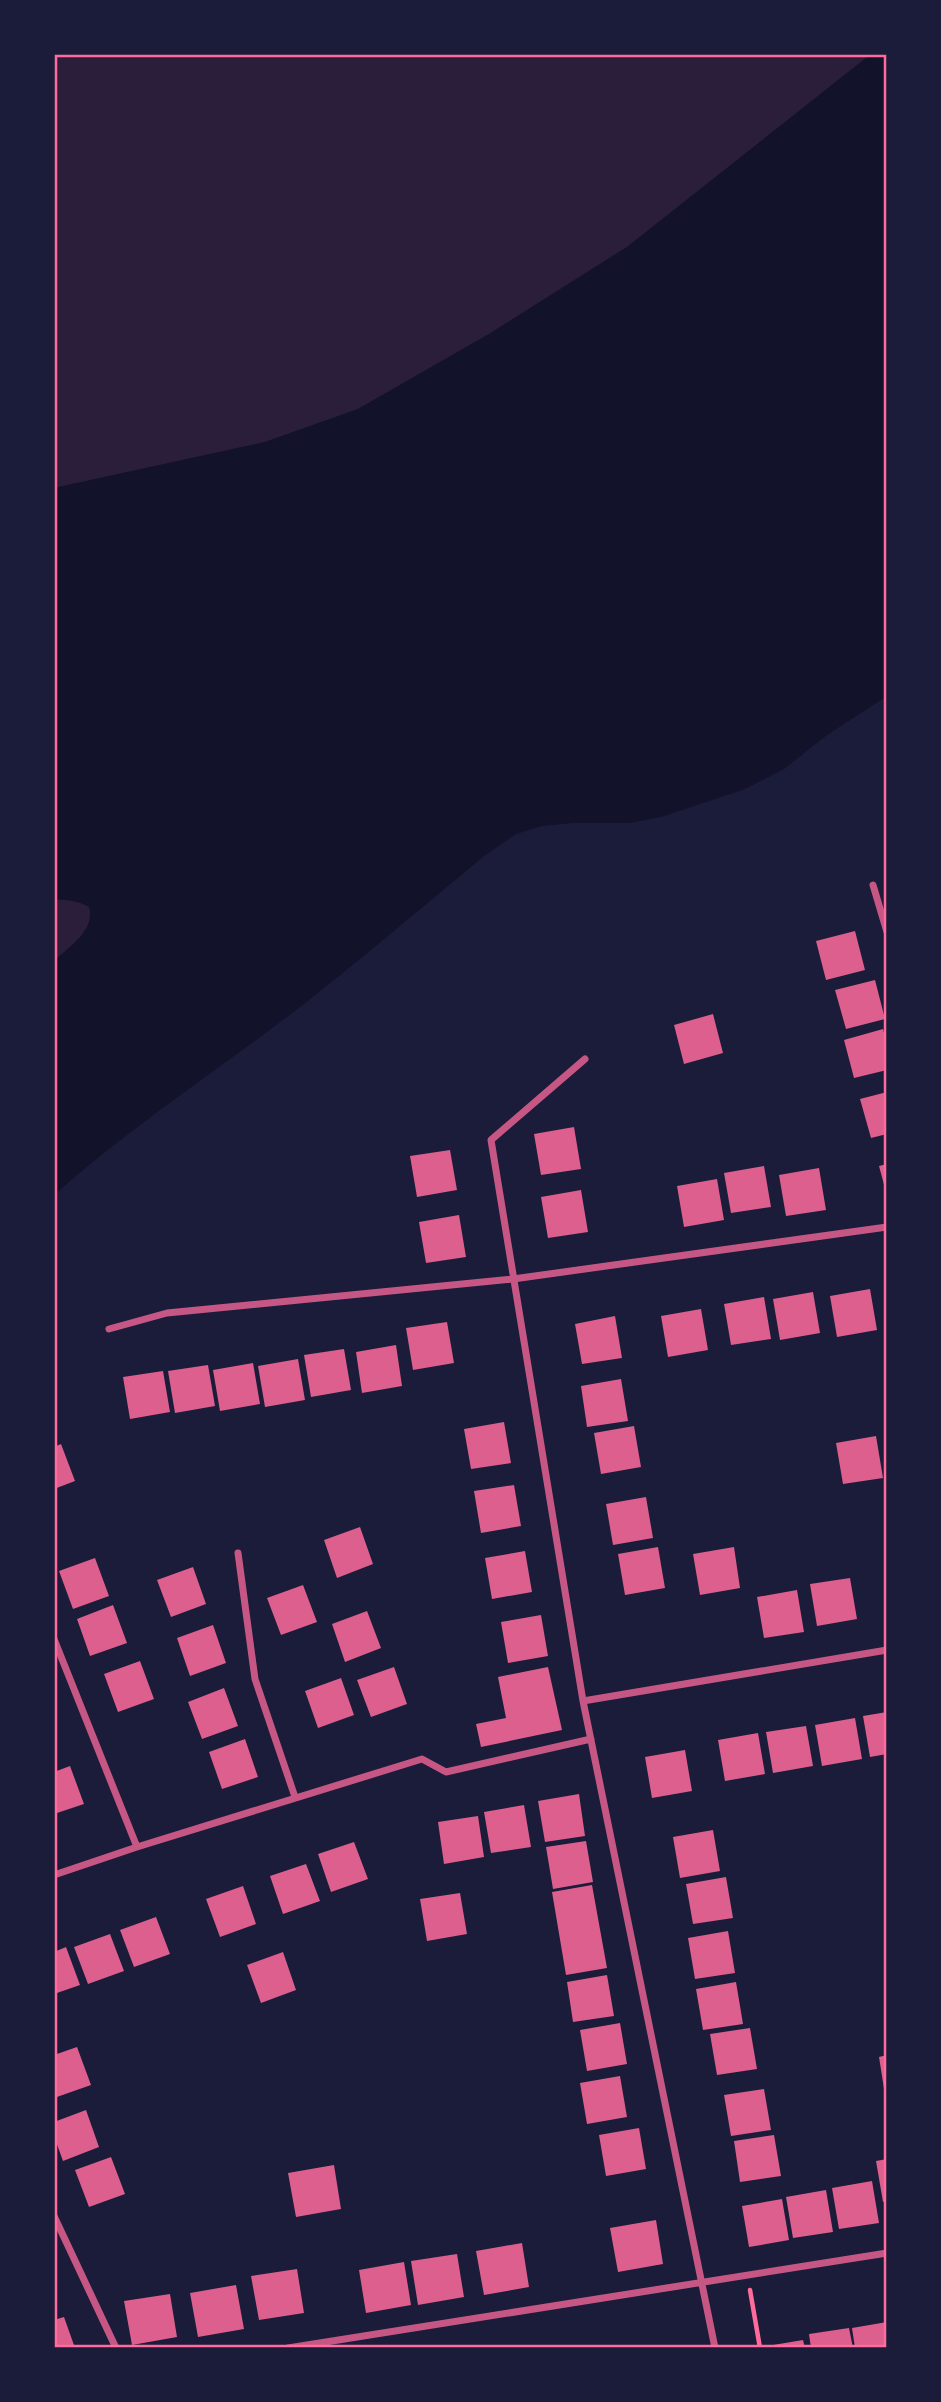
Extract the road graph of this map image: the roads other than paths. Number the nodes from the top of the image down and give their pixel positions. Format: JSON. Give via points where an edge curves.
{"nodes":[{"id":1,"x":873,"y":885,"type":"dead end"},
{"id":2,"x":887,"y":932,"type":"edge"},
{"id":3,"x":585,"y":1059,"type":"dead end"},
{"id":4,"x":887,"y":1227,"type":"edge"},
{"id":5,"x":513,"y":1279,"type":"junction"},
{"id":6,"x":109,"y":1329,"type":"dead end"},
{"id":7,"x":238,"y":1553,"type":"dead end"},
{"id":8,"x":54,"y":1639,"type":"edge"},
{"id":9,"x":887,"y":1650,"type":"edge"},
{"id":10,"x":583,"y":1701,"type":"junction"},
{"id":11,"x":591,"y":1739,"type":"junction"},
{"id":12,"x":295,"y":1797,"type":"junction"},
{"id":13,"x":137,"y":1847,"type":"junction"},
{"id":14,"x":54,"y":1875,"type":"edge"},
{"id":15,"x":54,"y":2216,"type":"edge"},
{"id":16,"x":887,"y":2253,"type":"edge"},
{"id":17,"x":703,"y":2282,"type":"junction"},
{"id":18,"x":116,"y":2348,"type":"edge"},
{"id":19,"x":288,"y":2348,"type":"edge"},
{"id":20,"x":715,"y":2348,"type":"edge"}],
"edges":[{"from":1,"to":2,"type":"street"},
{"from":3,"to":5,"type":"street","via":[[491,1140]]},
{"from":4,"to":5,"type":"street"},
{"from":5,"to":6,"type":"street","via":[[167,1313]]},
{"from":5,"to":10,"type":"street"},
{"from":7,"to":12,"type":"street","via":[[255,1679]]},
{"from":8,"to":13,"type":"street"},
{"from":9,"to":10,"type":"street"},
{"from":10,"to":11,"type":"street"},
{"from":11,"to":12,"type":"street","via":[[446,1772],[422,1759]]},
{"from":11,"to":17,"type":"street"},
{"from":12,"to":13,"type":"street"},
{"from":13,"to":14,"type":"street"},
{"from":15,"to":18,"type":"street"},
{"from":16,"to":17,"type":"street"},
{"from":17,"to":19,"type":"street"},
{"from":17,"to":20,"type":"street"}]}
